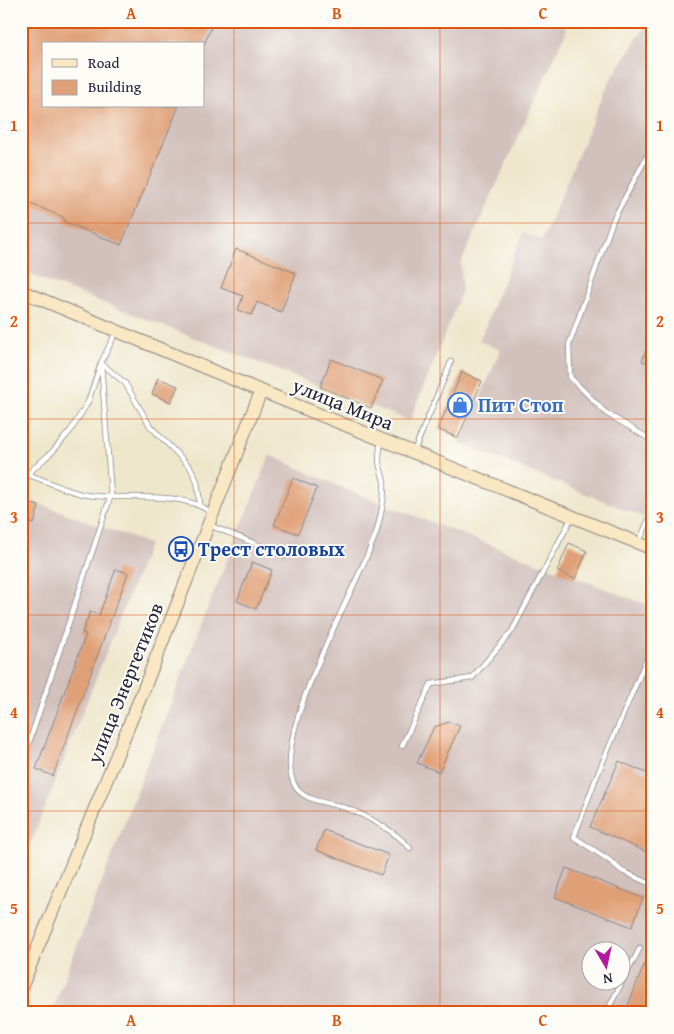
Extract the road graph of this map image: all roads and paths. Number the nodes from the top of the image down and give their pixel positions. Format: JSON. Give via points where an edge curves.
{"nodes":[{"id":1,"x":653,"y":145,"type":"edge"},
{"id":2,"x":21,"y":291,"type":"edge"},
{"id":3,"x":116,"y":331,"type":"junction"},
{"id":4,"x":450,"y":362,"type":"dead end"},
{"id":5,"x":101,"y":363,"type":"junction"},
{"id":6,"x":260,"y":392,"type":"junction"},
{"id":7,"x":381,"y":440,"type":"junction"},
{"id":8,"x":653,"y":440,"type":"edge"},
{"id":9,"x":414,"y":453,"type":"junction"},
{"id":10,"x":21,"y":473,"type":"edge"},
{"id":11,"x":28,"y":475,"type":"junction"},
{"id":12,"x":21,"y":480,"type":"edge"},
{"id":13,"x":111,"y":495,"type":"junction"},
{"id":14,"x":200,"y":504,"type":"junction"},
{"id":15,"x":653,"y":510,"type":"edge"},
{"id":16,"x":572,"y":516,"type":"junction"},
{"id":17,"x":210,"y":518,"type":"junction"},
{"id":18,"x":639,"y":543,"type":"junction"},
{"id":19,"x":653,"y":549,"type":"edge"},
{"id":20,"x":286,"y":556,"type":"dead end"},
{"id":21,"x":653,"y":644,"type":"edge"},
{"id":22,"x":402,"y":746,"type":"dead end"},
{"id":23,"x":21,"y":767,"type":"edge"},
{"id":24,"x":410,"y":848,"type":"dead end"},
{"id":25,"x":653,"y":885,"type":"edge"},
{"id":26,"x":640,"y":948,"type":"dead end"},
{"id":27,"x":21,"y":988,"type":"edge"},
{"id":28,"x":606,"y":1013,"type":"edge"}],
"edges":[{"from":1,"to":8,"type":"lane","via":[[613,220],[569,345],[570,377],[606,412]]},
{"from":2,"to":3,"type":"main road","name":"улица Мира"},
{"from":3,"to":5,"type":"lane"},
{"from":3,"to":6,"type":"main road","name":"улица Мира"},
{"from":4,"to":9,"type":"lane"},
{"from":5,"to":11,"type":"lane","via":[[88,402],[71,430]]},
{"from":5,"to":13,"type":"lane"},
{"from":5,"to":14,"type":"lane","via":[[125,383],[150,426],[190,467],[197,481]]},
{"from":6,"to":7,"type":"main road","name":"улица Мира"},
{"from":6,"to":17,"type":"main road","name":"улица Энергетиков"},
{"from":7,"to":9,"type":"main road","name":"улица Мира"},
{"from":7,"to":24,"type":"lane","via":[[379,461],[384,480],[384,501],[376,532],[300,708],[294,732],[293,782],[309,797],[347,808],[402,838]]},
{"from":9,"to":16,"type":"main road","name":"улица Мира"},
{"from":10,"to":11,"type":"lane"},
{"from":11,"to":12,"type":"lane"},
{"from":11,"to":13,"type":"lane","via":[[86,495]]},
{"from":13,"to":14,"type":"lane"},
{"from":13,"to":23,"type":"lane"},
{"from":14,"to":17,"type":"lane"},
{"from":15,"to":18,"type":"lane"},
{"from":16,"to":18,"type":"main road","name":"улица Мира"},
{"from":16,"to":22,"type":"lane","via":[[512,630],[472,678],[431,684]]},
{"from":17,"to":20,"type":"lane"},
{"from":17,"to":27,"type":"main road","name":"улица Энергетиков"},
{"from":18,"to":19,"type":"main road","name":"улица Мира"},
{"from":21,"to":25,"type":"lane","via":[[574,837],[622,872]]},
{"from":26,"to":28,"type":"lane"}]}
